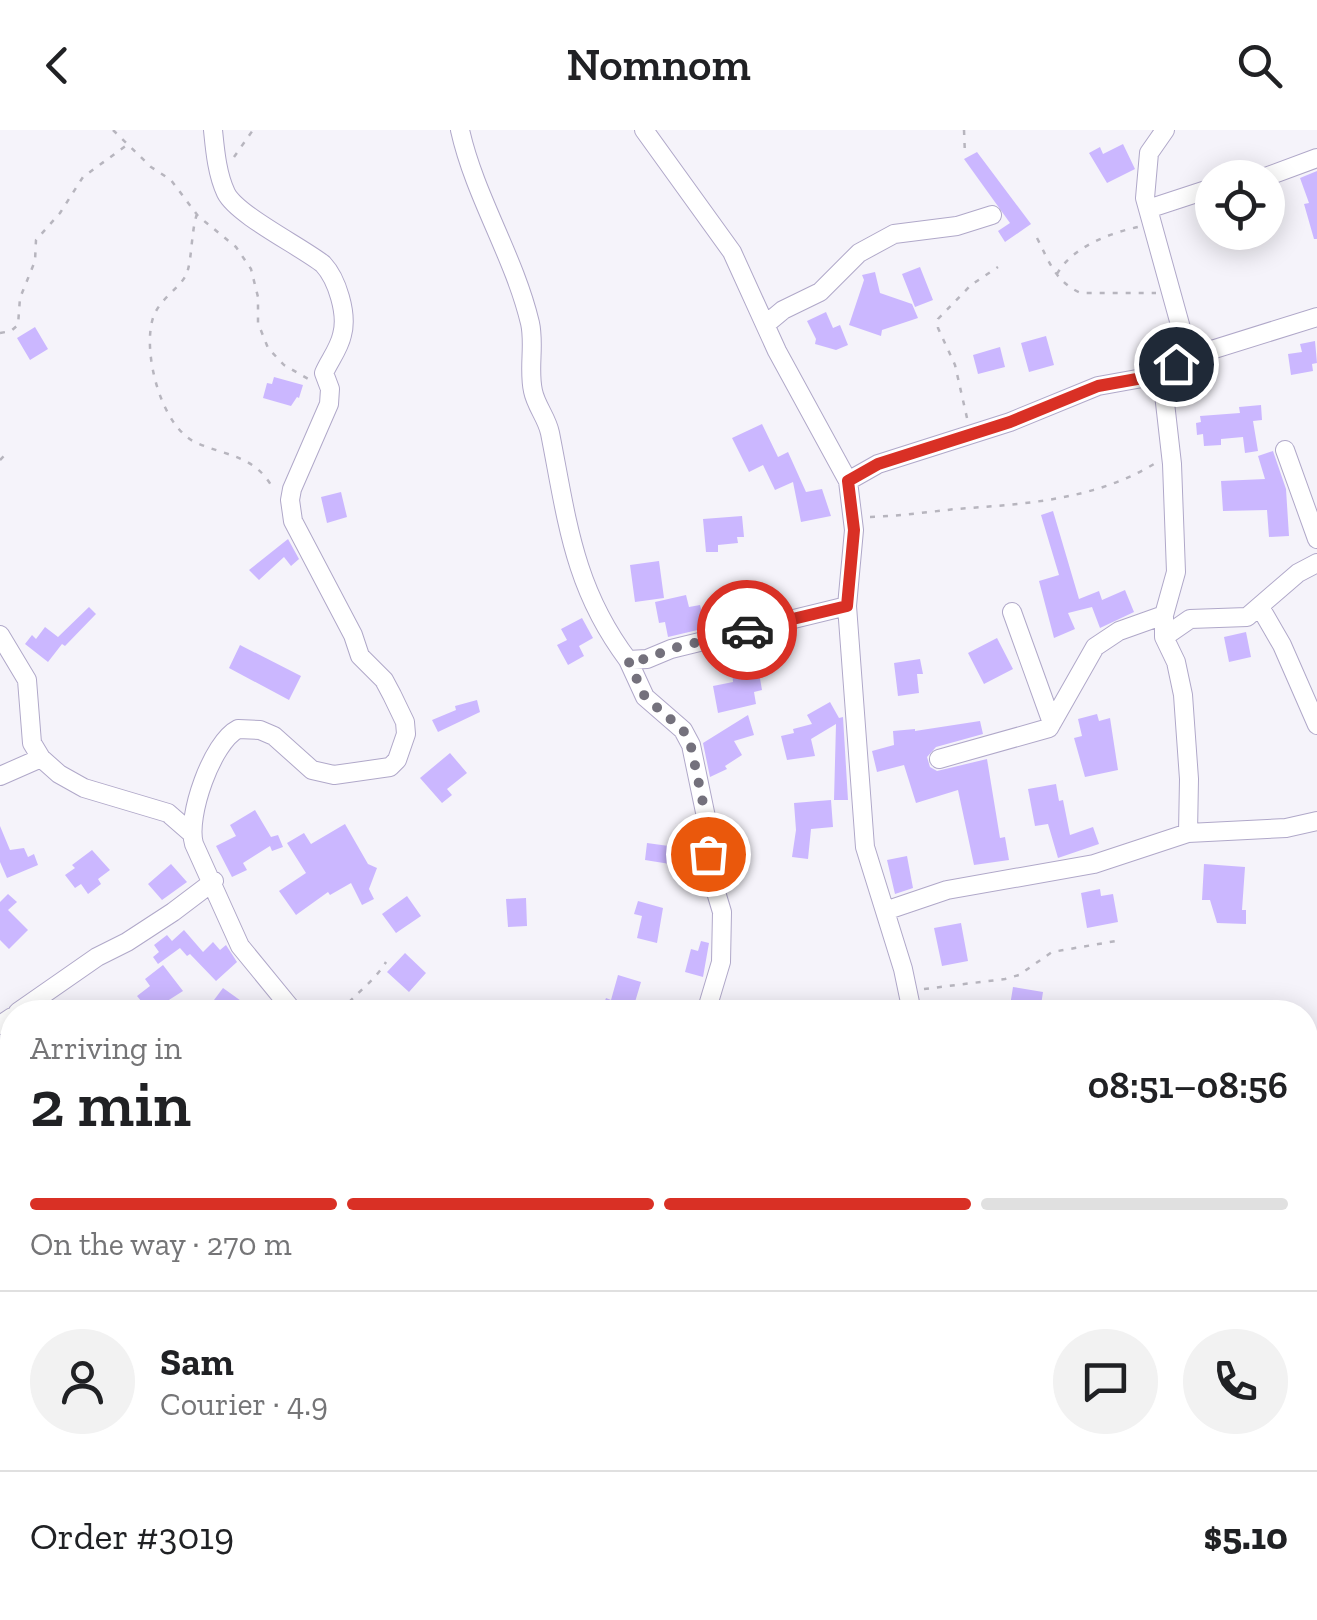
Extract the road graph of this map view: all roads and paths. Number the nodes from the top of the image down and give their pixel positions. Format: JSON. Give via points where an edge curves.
{"nodes":[{"id":1,"x":113,"y":130,"type":"edge"},
{"id":2,"x":213,"y":130,"type":"edge"},
{"id":3,"x":253,"y":130,"type":"edge"},
{"id":4,"x":460,"y":130,"type":"edge"},
{"id":5,"x":644,"y":130,"type":"edge"},
{"id":6,"x":964,"y":130,"type":"edge"},
{"id":7,"x":1165,"y":130,"type":"edge"},
{"id":8,"x":128,"y":144,"type":"junction"},
{"id":9,"x":965,"y":155,"type":"dead end"},
{"id":10,"x":1317,"y":158,"type":"edge"},
{"id":11,"x":1285,"y":170,"type":"edge"},
{"id":12,"x":221,"y":176,"type":"junction"},
{"id":13,"x":1195,"y":196,"type":"edge"},
{"id":14,"x":198,"y":214,"type":"junction"},
{"id":15,"x":992,"y":215,"type":"dead end"},
{"id":16,"x":1150,"y":216,"type":"junction"},
{"id":17,"x":1038,"y":238,"type":"dead end"},
{"id":18,"x":998,"y":267,"type":"dead end"},
{"id":19,"x":1056,"y":275,"type":"junction"},
{"id":20,"x":1172,"y":290,"type":"junction"},
{"id":21,"x":1317,"y":317,"type":"edge"},
{"id":22,"x":765,"y":325,"type":"junction"},
{"id":23,"x":0,"y":333,"type":"edge"},
{"id":24,"x":1189,"y":356,"type":"junction"},
{"id":25,"x":1172,"y":367,"type":"junction"},
{"id":26,"x":330,"y":389,"type":"junction"},
{"id":27,"x":968,"y":434,"type":"junction"},
{"id":28,"x":1285,"y":450,"type":"dead end"},
{"id":29,"x":1172,"y":454,"type":"junction"},
{"id":30,"x":5,"y":455,"type":"dead end"},
{"id":31,"x":0,"y":460,"type":"edge"},
{"id":32,"x":848,"y":481,"type":"junction"},
{"id":33,"x":277,"y":498,"type":"dead end"},
{"id":34,"x":854,"y":518,"type":"junction"},
{"id":35,"x":1317,"y":539,"type":"edge"},
{"id":36,"x":1317,"y":563,"type":"edge"},
{"id":37,"x":847,"y":606,"type":"junction"},
{"id":38,"x":1260,"y":607,"type":"junction"},
{"id":39,"x":1012,"y":612,"type":"dead end"},
{"id":40,"x":1164,"y":614,"type":"junction"},
{"id":41,"x":0,"y":635,"type":"edge"},
{"id":42,"x":1164,"y":637,"type":"junction"},
{"id":43,"x":628,"y":660,"type":"junction"},
{"id":44,"x":1052,"y":723,"type":"junction"},
{"id":45,"x":1317,"y":724,"type":"edge"},
{"id":46,"x":40,"y":758,"type":"junction"},
{"id":47,"x":939,"y":759,"type":"dead end"},
{"id":48,"x":0,"y":776,"type":"edge"},
{"id":49,"x":1317,"y":821,"type":"edge"},
{"id":50,"x":191,"y":833,"type":"junction"},
{"id":51,"x":1188,"y":833,"type":"junction"},
{"id":52,"x":214,"y":881,"type":"junction"},
{"id":53,"x":885,"y":912,"type":"junction"},
{"id":54,"x":1116,"y":941,"type":"dead end"},
{"id":55,"x":386,"y":962,"type":"dead end"},
{"id":56,"x":908,"y":990,"type":"junction"},
{"id":57,"x":35,"y":1000,"type":"edge"},
{"id":58,"x":284,"y":1000,"type":"edge"},
{"id":59,"x":351,"y":1000,"type":"edge"},
{"id":60,"x":710,"y":1000,"type":"edge"},
{"id":61,"x":910,"y":1000,"type":"edge"}],
"edges":[{"from":1,"to":8,"type":"path"},
{"from":2,"to":12,"type":"street"},
{"from":3,"to":12,"type":"path"},
{"from":4,"to":43,"type":"street","via":[[530,324],[532,389],[550,430],[575,557],[592,603]]},
{"from":5,"to":22,"type":"street","via":[[724,240]]},
{"from":6,"to":9,"type":"path"},
{"from":7,"to":16,"type":"street","via":[[1147,164]]},
{"from":8,"to":14,"type":"path","via":[[172,180]]},
{"from":8,"to":23,"type":"path","via":[[83,177],[36,240],[18,325]]},
{"from":10,"to":11,"type":"street"},
{"from":12,"to":26,"type":"street","via":[[242,211],[330,272],[344,330],[324,374]]},
{"from":13,"to":16,"type":"street"},
{"from":14,"to":26,"type":"path","via":[[251,269],[258,323],[273,356]]},
{"from":14,"to":33,"type":"path","via":[[186,276],[152,318],[158,394],[192,441],[250,464]]},
{"from":15,"to":22,"type":"street","via":[[894,234]]},
{"from":16,"to":19,"type":"path","via":[[1081,250]]},
{"from":16,"to":20,"type":"street"},
{"from":17,"to":19,"type":"path"},
{"from":18,"to":27,"type":"path","via":[[938,319]]},
{"from":19,"to":20,"type":"path","via":[[1080,294]]},
{"from":20,"to":24,"type":"street"},
{"from":21,"to":24,"type":"street"},
{"from":22,"to":32,"type":"street"},
{"from":24,"to":25,"type":"street"},
{"from":25,"to":27,"type":"street","via":[[1098,386]]},
{"from":25,"to":29,"type":"street","via":[[1164,394]]},
{"from":26,"to":50,"type":"street","via":[[290,507],[360,656],[399,708],[406,728],[402,750],[394,764],[381,769],[319,773],[274,736],[238,728],[223,741],[202,787]]},
{"from":27,"to":32,"type":"street"},
{"from":28,"to":35,"type":"street"},
{"from":29,"to":34,"type":"path","via":[[1124,480],[1035,503]]},
{"from":29,"to":40,"type":"street","via":[[1176,572]]},
{"from":30,"to":31,"type":"path"},
{"from":32,"to":34,"type":"street"},
{"from":34,"to":37,"type":"street"},
{"from":36,"to":38,"type":"street"},
{"from":37,"to":43,"type":"street"},
{"from":37,"to":53,"type":"street","via":[[864,837]]},
{"from":38,"to":42,"type":"street","via":[[1241,618],[1190,619]]},
{"from":38,"to":45,"type":"street"},
{"from":39,"to":44,"type":"street"},
{"from":40,"to":42,"type":"street"},
{"from":40,"to":44,"type":"street","via":[[1095,648]]},
{"from":41,"to":46,"type":"street","via":[[26,680],[32,744]]},
{"from":42,"to":51,"type":"street","via":[[1183,695]]},
{"from":43,"to":60,"type":"street","via":[[645,697],[683,730],[691,746],[722,912],[721,962]]},
{"from":44,"to":47,"type":"street","via":[[1029,736]]},
{"from":46,"to":48,"type":"street"},
{"from":46,"to":50,"type":"street","via":[[84,788],[168,813]]},
{"from":49,"to":51,"type":"street"},
{"from":50,"to":52,"type":"street"},
{"from":51,"to":53,"type":"street","via":[[1094,864],[947,890]]},
{"from":52,"to":57,"type":"street"},
{"from":52,"to":58,"type":"street","via":[[240,946]]},
{"from":53,"to":56,"type":"street"},
{"from":54,"to":56,"type":"path","via":[[1052,952],[1006,979]]},
{"from":55,"to":59,"type":"path"},
{"from":56,"to":61,"type":"street"}]}
